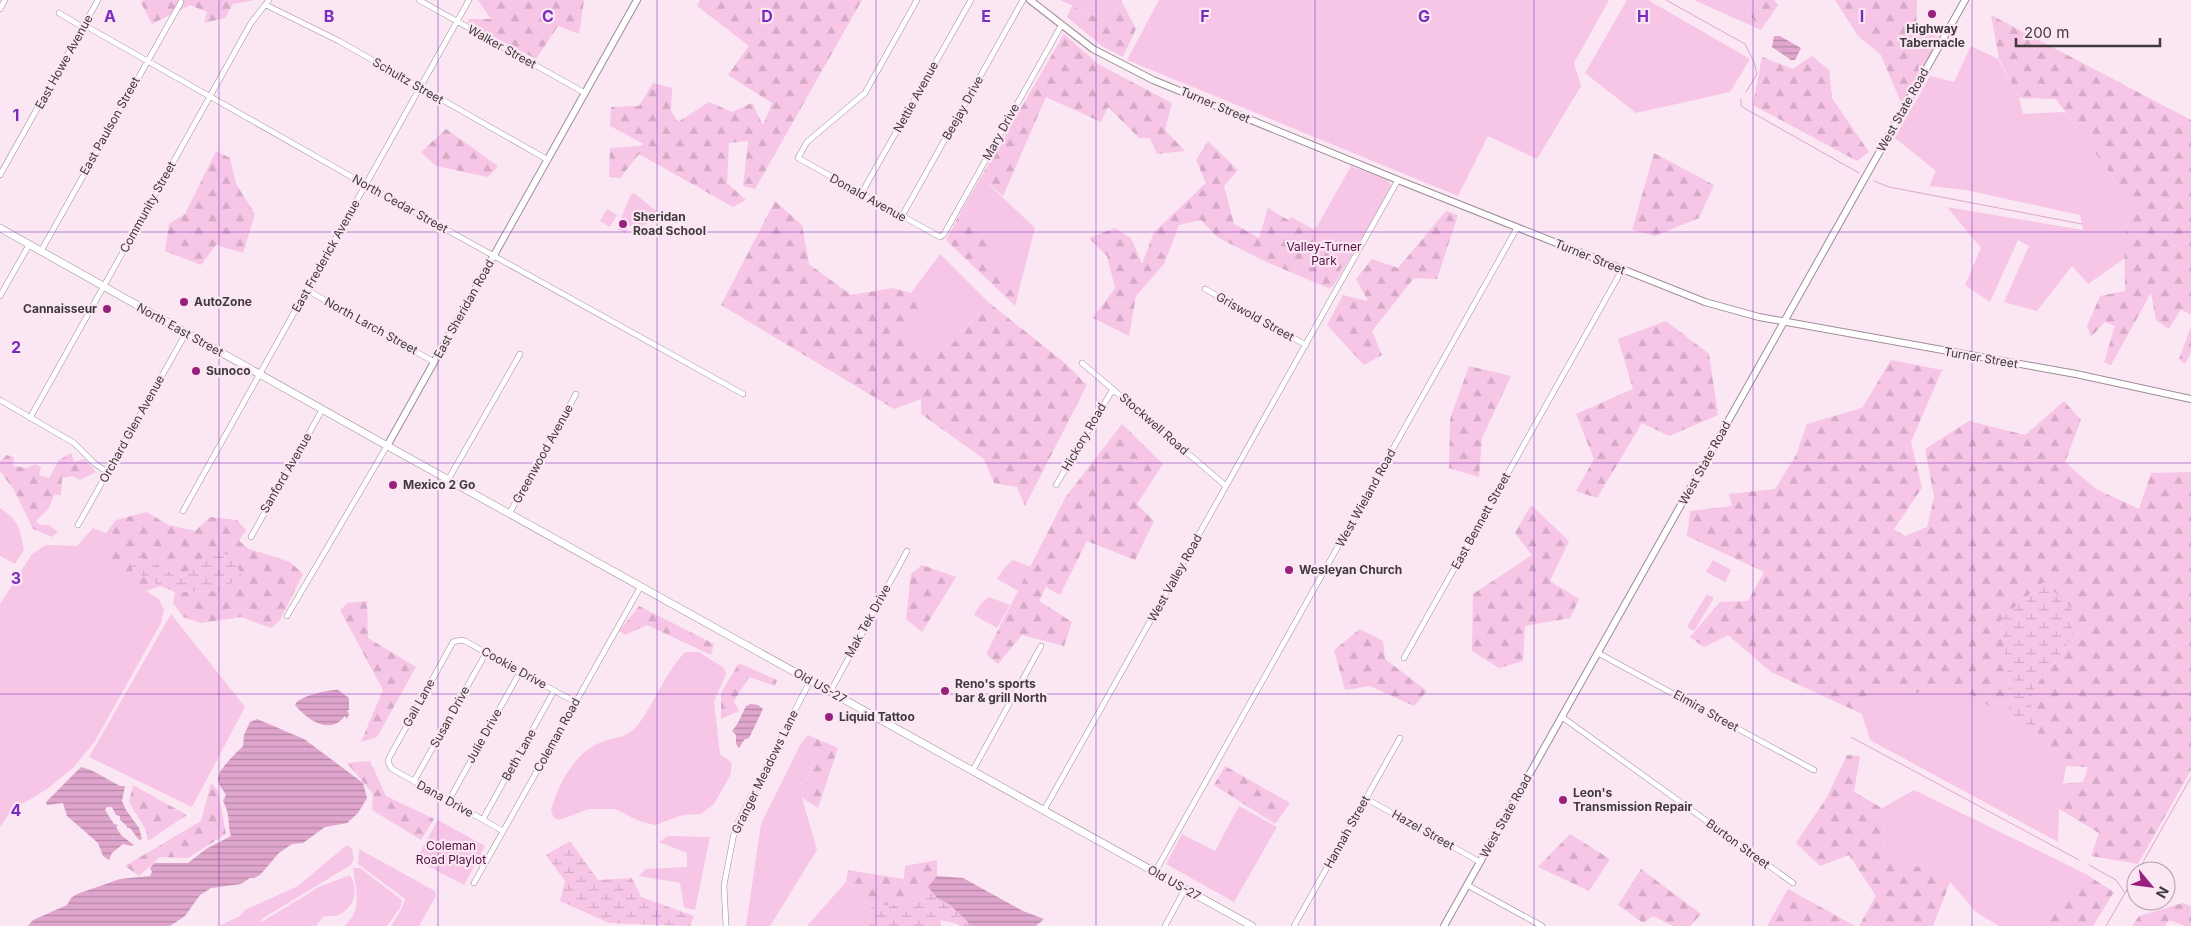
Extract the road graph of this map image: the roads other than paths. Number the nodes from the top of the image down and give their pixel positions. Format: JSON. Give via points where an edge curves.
{"nodes":[{"id":1,"x":5,"y":0,"type":"edge"},
{"id":2,"x":98,"y":0,"type":"edge"},
{"id":3,"x":419,"y":0,"type":"edge"},
{"id":4,"x":469,"y":0,"type":"edge"},
{"id":5,"x":637,"y":0,"type":"edge"},
{"id":6,"x":917,"y":0,"type":"edge"},
{"id":7,"x":1024,"y":0,"type":"edge"},
{"id":8,"x":1030,"y":0,"type":"edge"},
{"id":9,"x":1965,"y":0,"type":"edge"},
{"id":10,"x":181,"y":2,"type":"dead end"},
{"id":11,"x":268,"y":2,"type":"edge"},
{"id":12,"x":968,"y":2,"type":"edge"},
{"id":13,"x":0,"y":9,"type":"edge"},
{"id":14,"x":58,"y":13,"type":"dead end"},
{"id":15,"x":457,"y":21,"type":"junction"},
{"id":16,"x":84,"y":25,"type":"junction"},
{"id":17,"x":1061,"y":26,"type":"junction"},
{"id":18,"x":147,"y":61,"type":"junction"},
{"id":19,"x":420,"y":88,"type":"junction"},
{"id":20,"x":585,"y":93,"type":"junction"},
{"id":21,"x":210,"y":96,"type":"junction"},
{"id":22,"x":548,"y":160,"type":"junction"},
{"id":23,"x":0,"y":176,"type":"edge"},
{"id":24,"x":1398,"y":180,"type":"junction"},
{"id":25,"x":366,"y":185,"type":"junction"},
{"id":26,"x":861,"y":194,"type":"junction"},
{"id":27,"x":902,"y":216,"type":"junction"},
{"id":28,"x":0,"y":228,"type":"edge"},
{"id":29,"x":1517,"y":228,"type":"junction"},
{"id":30,"x":940,"y":236,"type":"joint"},
{"id":31,"x":29,"y":245,"type":"junction"},
{"id":32,"x":40,"y":251,"type":"junction"},
{"id":33,"x":494,"y":256,"type":"junction"},
{"id":34,"x":1622,"y":270,"type":"junction"},
{"id":35,"x":104,"y":286,"type":"junction"},
{"id":36,"x":1205,"y":289,"type":"dead end"},
{"id":37,"x":307,"y":290,"type":"junction"},
{"id":38,"x":0,"y":296,"type":"edge"},
{"id":39,"x":1785,"y":321,"type":"junction"},
{"id":40,"x":186,"y":333,"type":"junction"},
{"id":41,"x":1306,"y":345,"type":"junction"},
{"id":42,"x":520,"y":354,"type":"dead end"},
{"id":43,"x":434,"y":362,"type":"junction"},
{"id":44,"x":1082,"y":363,"type":"dead end"},
{"id":45,"x":260,"y":375,"type":"junction"},
{"id":46,"x":1112,"y":388,"type":"junction"},
{"id":47,"x":576,"y":394,"type":"dead end"},
{"id":48,"x":743,"y":394,"type":"dead end"},
{"id":49,"x":2191,"y":399,"type":"edge"},
{"id":50,"x":0,"y":400,"type":"edge"},
{"id":51,"x":322,"y":410,"type":"junction"},
{"id":52,"x":30,"y":418,"type":"junction"},
{"id":53,"x":387,"y":446,"type":"junction"},
{"id":54,"x":107,"y":472,"type":"junction"},
{"id":55,"x":448,"y":480,"type":"junction"},
{"id":56,"x":1056,"y":485,"type":"dead end"},
{"id":57,"x":1226,"y":486,"type":"junction"},
{"id":58,"x":183,"y":512,"type":"dead end"},
{"id":59,"x":509,"y":514,"type":"junction"},
{"id":60,"x":78,"y":525,"type":"dead end"},
{"id":61,"x":252,"y":537,"type":"dead end"},
{"id":62,"x":907,"y":551,"type":"dead end"},
{"id":63,"x":641,"y":586,"type":"junction"},
{"id":64,"x":287,"y":616,"type":"dead end"},
{"id":65,"x":453,"y":642,"type":"joint"},
{"id":66,"x":1041,"y":646,"type":"dead end"},
{"id":67,"x":1598,"y":652,"type":"junction"},
{"id":68,"x":486,"y":653,"type":"junction"},
{"id":69,"x":1404,"y":658,"type":"dead end"},
{"id":70,"x":520,"y":672,"type":"junction"},
{"id":71,"x":810,"y":681,"type":"junction"},
{"id":72,"x":554,"y":691,"type":"junction"},
{"id":73,"x":830,"y":692,"type":"junction"},
{"id":74,"x":575,"y":702,"type":"junction"},
{"id":75,"x":1562,"y":717,"type":"junction"},
{"id":76,"x":1400,"y":738,"type":"dead end"},
{"id":77,"x":389,"y":764,"type":"joint"},
{"id":78,"x":972,"y":770,"type":"junction"},
{"id":79,"x":1814,"y":770,"type":"dead end"},
{"id":80,"x":414,"y":781,"type":"junction"},
{"id":81,"x":1365,"y":798,"type":"junction"},
{"id":82,"x":449,"y":800,"type":"junction"},
{"id":83,"x":1044,"y":810,"type":"junction"},
{"id":84,"x":483,"y":820,"type":"junction"},
{"id":85,"x":503,"y":831,"type":"junction"},
{"id":86,"x":1480,"y":862,"type":"junction"},
{"id":87,"x":1155,"y":872,"type":"junction"},
{"id":88,"x":474,"y":883,"type":"dead end"},
{"id":89,"x":1793,"y":883,"type":"dead end"},
{"id":90,"x":1467,"y":885,"type":"junction"},
{"id":91,"x":1185,"y":889,"type":"junction"},
{"id":92,"x":726,"y":926,"type":"edge"},
{"id":93,"x":1165,"y":926,"type":"edge"},
{"id":94,"x":1252,"y":926,"type":"edge"},
{"id":95,"x":1294,"y":926,"type":"edge"},
{"id":96,"x":1444,"y":926,"type":"edge"},
{"id":97,"x":1542,"y":926,"type":"edge"}],
"edges":[{"from":1,"to":13,"type":"street"},
{"from":2,"to":16,"type":"street","name":"East Howe Avenue"},
{"from":3,"to":15,"type":"street","name":"Walker Street"},
{"from":4,"to":15,"type":"street","name":"East Frederick Avenue"},
{"from":5,"to":20,"type":"street","name":"East Sheridan Road"},
{"from":6,"to":26,"type":"street","name":"Donald Avenue","via":[[865,93],[808,142],[798,158]]},
{"from":7,"to":27,"type":"street","name":"Beejay Drive"},
{"from":8,"to":17,"type":"street","name":"Turner Street"},
{"from":9,"to":39,"type":"street","name":"West State Road"},
{"from":10,"to":18,"type":"street","name":"East Paulson Street"},
{"from":11,"to":19,"type":"street","name":"Schultz Street"},
{"from":11,"to":21,"type":"street","name":"Community Street","via":[[251,23]]},
{"from":12,"to":26,"type":"street","name":"Nettie Avenue"},
{"from":14,"to":16,"type":"street","name":"North Cedar Street"},
{"from":15,"to":19,"type":"street","name":"East Frederick Avenue"},
{"from":15,"to":20,"type":"street","name":"Walker Street"},
{"from":16,"to":18,"type":"street","name":"North Cedar Street"},
{"from":16,"to":23,"type":"street","name":"East Howe Avenue"},
{"from":17,"to":24,"type":"street","name":"Turner Street","via":[[1093,49],[1153,80]]},
{"from":17,"to":30,"type":"street","name":"Mary Drive"},
{"from":18,"to":21,"type":"street","name":"North Cedar Street"},
{"from":18,"to":32,"type":"street","name":"East Paulson Street"},
{"from":19,"to":22,"type":"street","name":"Schultz Street"},
{"from":19,"to":25,"type":"street","name":"East Frederick Avenue"},
{"from":20,"to":22,"type":"street","name":"East Sheridan Road"},
{"from":21,"to":25,"type":"street","name":"North Cedar Street"},
{"from":21,"to":35,"type":"street","name":"Community Street"},
{"from":22,"to":33,"type":"street","name":"East Sheridan Road"},
{"from":24,"to":29,"type":"street","name":"Turner Street"},
{"from":24,"to":41,"type":"street","name":"West Valley Road"},
{"from":25,"to":33,"type":"street","name":"North Cedar Street"},
{"from":25,"to":37,"type":"street","name":"East Frederick Avenue"},
{"from":26,"to":27,"type":"street","name":"Donald Avenue"},
{"from":27,"to":30,"type":"street","name":"Donald Avenue"},
{"from":28,"to":31,"type":"main road","name":"North East Street"},
{"from":29,"to":34,"type":"street","name":"Turner Street"},
{"from":29,"to":87,"type":"street","name":"West Wieland Road"},
{"from":31,"to":32,"type":"main road","name":"North East Street"},
{"from":31,"to":38,"type":"street"},
{"from":32,"to":35,"type":"main road","name":"North East Street"},
{"from":33,"to":43,"type":"street","name":"East Sheridan Road"},
{"from":33,"to":48,"type":"street","name":"North Cedar Street"},
{"from":34,"to":39,"type":"street","name":"Turner Street","via":[[1717,306]]},
{"from":34,"to":69,"type":"street","name":"East Bennett Street"},
{"from":35,"to":40,"type":"main road","name":"North East Street"},
{"from":35,"to":52,"type":"street","name":"Community Street"},
{"from":36,"to":41,"type":"street","name":"Griswold Street"},
{"from":37,"to":43,"type":"street","name":"North Larch Street"},
{"from":37,"to":45,"type":"street","name":"East Frederick Avenue"},
{"from":39,"to":49,"type":"street","name":"Turner Street","via":[[2076,374]]},
{"from":39,"to":67,"type":"street","name":"West State Road"},
{"from":40,"to":45,"type":"main road","name":"North East Street"},
{"from":40,"to":54,"type":"street","name":"Orchard Glen Avenue"},
{"from":41,"to":57,"type":"street","name":"West Valley Road"},
{"from":42,"to":55,"type":"street"},
{"from":43,"to":53,"type":"street","name":"East Sheridan Road"},
{"from":44,"to":46,"type":"street","name":"Stockwell Road"},
{"from":45,"to":51,"type":"main road","name":"North East Street"},
{"from":45,"to":58,"type":"street","name":"East Frederick Avenue"},
{"from":46,"to":56,"type":"street","name":"Hickory Road"},
{"from":46,"to":57,"type":"street","name":"Stockwell Road"},
{"from":47,"to":59,"type":"street","name":"Greenwood Avenue"},
{"from":50,"to":52,"type":"street"},
{"from":51,"to":53,"type":"main road","name":"North East Street"},
{"from":51,"to":61,"type":"street","name":"Sanford Avenue"},
{"from":52,"to":54,"type":"street","via":[[74,443]]},
{"from":53,"to":55,"type":"main road","name":"Old US-27"},
{"from":53,"to":64,"type":"street","name":"East Sheridan Road"},
{"from":54,"to":60,"type":"street","name":"Orchard Glen Avenue"},
{"from":55,"to":59,"type":"main road","name":"Old US-27"},
{"from":57,"to":83,"type":"street","name":"West Valley Road"},
{"from":59,"to":63,"type":"main road","name":"Old US-27"},
{"from":62,"to":73,"type":"street","name":"Mak Tek Drive"},
{"from":63,"to":71,"type":"main road","name":"Old US-27"},
{"from":63,"to":74,"type":"street","name":"Coleman Road"},
{"from":65,"to":68,"type":"street","name":"Cookie Drive","via":[[465,641]]},
{"from":65,"to":77,"type":"street","name":"Gail Lane","via":[[389,758]]},
{"from":66,"to":78,"type":"street"},
{"from":67,"to":75,"type":"street","name":"West State Road"},
{"from":67,"to":79,"type":"street","name":"Elmira Street"},
{"from":68,"to":70,"type":"street","name":"Cookie Drive"},
{"from":68,"to":80,"type":"street","name":"Susan Drive"},
{"from":70,"to":72,"type":"street","name":"Cookie Drive"},
{"from":70,"to":82,"type":"street","name":"Julie Drive"},
{"from":71,"to":73,"type":"main road","name":"Old US-27"},
{"from":71,"to":92,"type":"street","name":"Granger Meadows Lane","via":[[734,828],[724,885]]},
{"from":72,"to":74,"type":"street","name":"Cookie Drive"},
{"from":72,"to":84,"type":"street","name":"Beth Lane"},
{"from":73,"to":78,"type":"main road","name":"Old US-27"},
{"from":74,"to":85,"type":"street","name":"Coleman Road"},
{"from":75,"to":86,"type":"street","name":"West State Road"},
{"from":75,"to":89,"type":"street","name":"Burton Street"},
{"from":76,"to":81,"type":"street","name":"Hannah Street"},
{"from":77,"to":80,"type":"street","name":"Dana Drive"},
{"from":78,"to":83,"type":"main road","name":"Old US-27"},
{"from":80,"to":82,"type":"street","name":"Dana Drive"},
{"from":81,"to":86,"type":"street","name":"Hazel Street"},
{"from":81,"to":95,"type":"street","name":"Hannah Street"},
{"from":82,"to":84,"type":"street","name":"Dana Drive"},
{"from":83,"to":87,"type":"main road","name":"Old US-27"},
{"from":84,"to":85,"type":"street","name":"Dana Drive"},
{"from":85,"to":88,"type":"street","name":"Coleman Road"},
{"from":86,"to":90,"type":"street","name":"West State Road"},
{"from":87,"to":91,"type":"main road","name":"Old US-27"},
{"from":90,"to":96,"type":"street","name":"West State Road"},
{"from":90,"to":97,"type":"street"},
{"from":91,"to":93,"type":"street"},
{"from":91,"to":94,"type":"main road","name":"Old US-27"}]}
